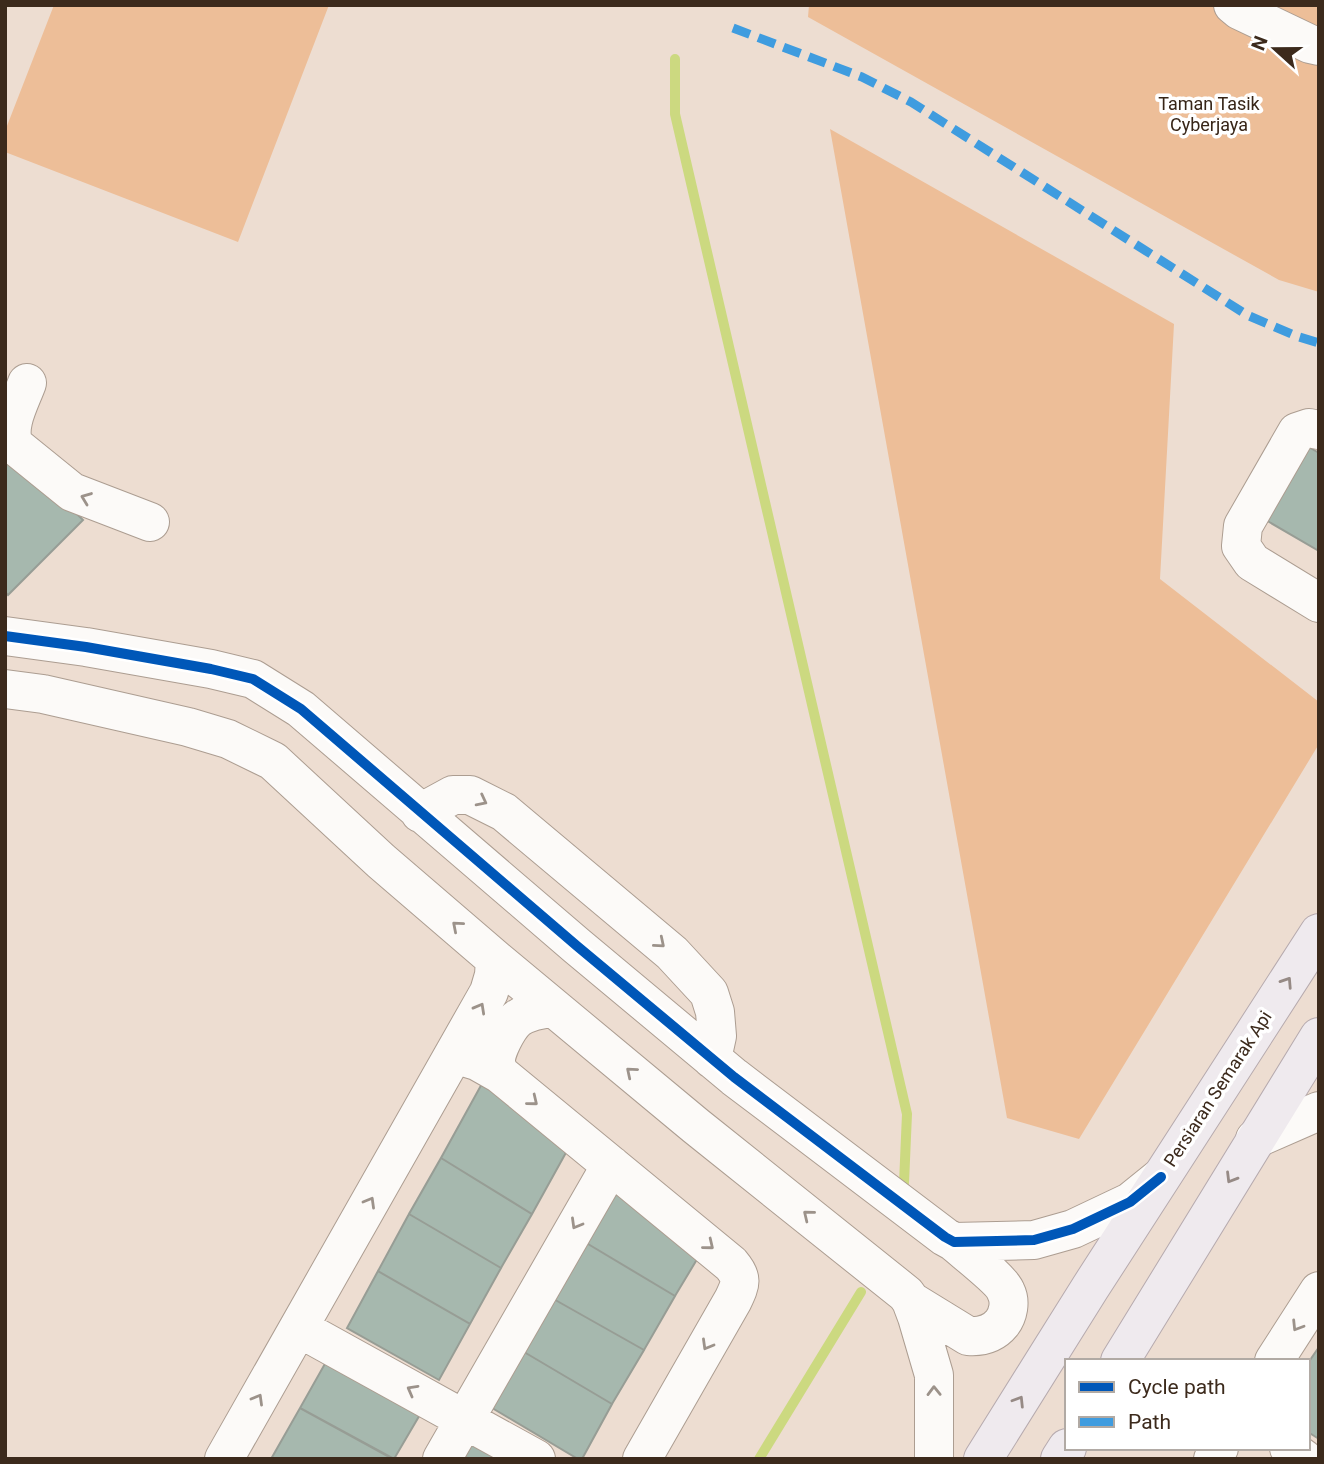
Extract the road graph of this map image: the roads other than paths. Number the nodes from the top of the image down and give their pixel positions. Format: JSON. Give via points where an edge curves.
{"nodes":[{"id":1,"x":1233,"y":5,"type":"edge"},
{"id":2,"x":1319,"y":46,"type":"edge"},
{"id":3,"x":27,"y":383,"type":"dead end"},
{"id":4,"x":1319,"y":430,"type":"edge"},
{"id":5,"x":150,"y":522,"type":"dead end"},
{"id":6,"x":1319,"y":603,"type":"edge"},
{"id":7,"x":5,"y":636,"type":"edge"},
{"id":8,"x":5,"y":689,"type":"edge"},
{"id":9,"x":420,"y":813,"type":"junction"},
{"id":10,"x":1319,"y":933,"type":"edge"},
{"id":11,"x":495,"y":959,"type":"junction"},
{"id":12,"x":554,"y":1008,"type":"junction"},
{"id":13,"x":1319,"y":1037,"type":"edge"},
{"id":14,"x":454,"y":1054,"type":"junction"},
{"id":15,"x":712,"y":1059,"type":"junction"},
{"id":16,"x":500,"y":1074,"type":"junction"},
{"id":17,"x":1319,"y":1111,"type":"edge"},
{"id":18,"x":1255,"y":1139,"type":"junction"},
{"id":19,"x":611,"y":1165,"type":"junction"},
{"id":20,"x":1161,"y":1177,"type":"junction"},
{"id":21,"x":954,"y":1242,"type":"junction"},
{"id":22,"x":1319,"y":1291,"type":"edge"},
{"id":23,"x":911,"y":1301,"type":"junction"},
{"id":24,"x":299,"y":1328,"type":"junction"},
{"id":25,"x":1121,"y":1359,"type":"edge"},
{"id":26,"x":1276,"y":1359,"type":"edge"},
{"id":27,"x":464,"y":1419,"type":"junction"},
{"id":28,"x":224,"y":1459,"type":"edge"},
{"id":29,"x":442,"y":1459,"type":"edge"},
{"id":30,"x":536,"y":1459,"type":"edge"},
{"id":31,"x":642,"y":1459,"type":"edge"},
{"id":32,"x":934,"y":1459,"type":"edge"},
{"id":33,"x":983,"y":1459,"type":"edge"}],
"edges":[{"from":1,"to":2,"type":"street"},
{"from":5,"to":3,"type":"street","one_way":true,"via":[[72,492],[14,445],[10,436]]},
{"from":4,"to":6,"type":"street","via":[[1297,432],[1243,526],[1241,546],[1252,562]]},
{"from":7,"to":9,"type":"street","via":[[253,679],[301,709]]},
{"from":11,"to":8,"type":"street","one_way":true,"via":[[273,761],[228,739],[188,727]]},
{"from":9,"to":15,"type":"street"},
{"from":9,"to":15,"type":"street","one_way":true,"via":[[453,795],[470,795],[504,812],[662,944],[709,993],[717,1036]]},
{"from":20,"to":10,"type":"main road","name":"Persiaran Semarak Api","one_way":true},
{"from":11,"to":12,"type":"street"},
{"from":14,"to":11,"type":"street","one_way":true,"via":[[489,992]]},
{"from":12,"to":16,"type":"street","via":[[517,1019],[497,1053]]},
{"from":23,"to":12,"type":"street","one_way":true},
{"from":13,"to":18,"type":"main road"},
{"from":14,"to":16,"type":"street"},
{"from":24,"to":14,"type":"street","one_way":true},
{"from":15,"to":21,"type":"street"},
{"from":16,"to":19,"type":"street","one_way":true},
{"from":17,"to":18,"type":"street"},
{"from":18,"to":25,"type":"main road","one_way":true},
{"from":19,"to":27,"type":"street","one_way":true},
{"from":19,"to":31,"type":"street","one_way":true,"via":[[731,1264],[740,1285]]},
{"from":20,"to":21,"type":"street","via":[[1129,1202],[1073,1228],[1034,1240]]},
{"from":33,"to":20,"type":"main road","name":"Persiaran Semarak Api","one_way":true},
{"from":21,"to":23,"type":"street","via":[[1006,1291],[1009,1308],[1004,1320],[994,1331],[968,1336]]},
{"from":22,"to":26,"type":"street","one_way":true},
{"from":32,"to":23,"type":"street","one_way":true,"via":[[934,1375]]},
{"from":27,"to":24,"type":"street","one_way":true},
{"from":28,"to":24,"type":"street","one_way":true},
{"from":27,"to":29,"type":"street"},
{"from":27,"to":30,"type":"street"}]}
